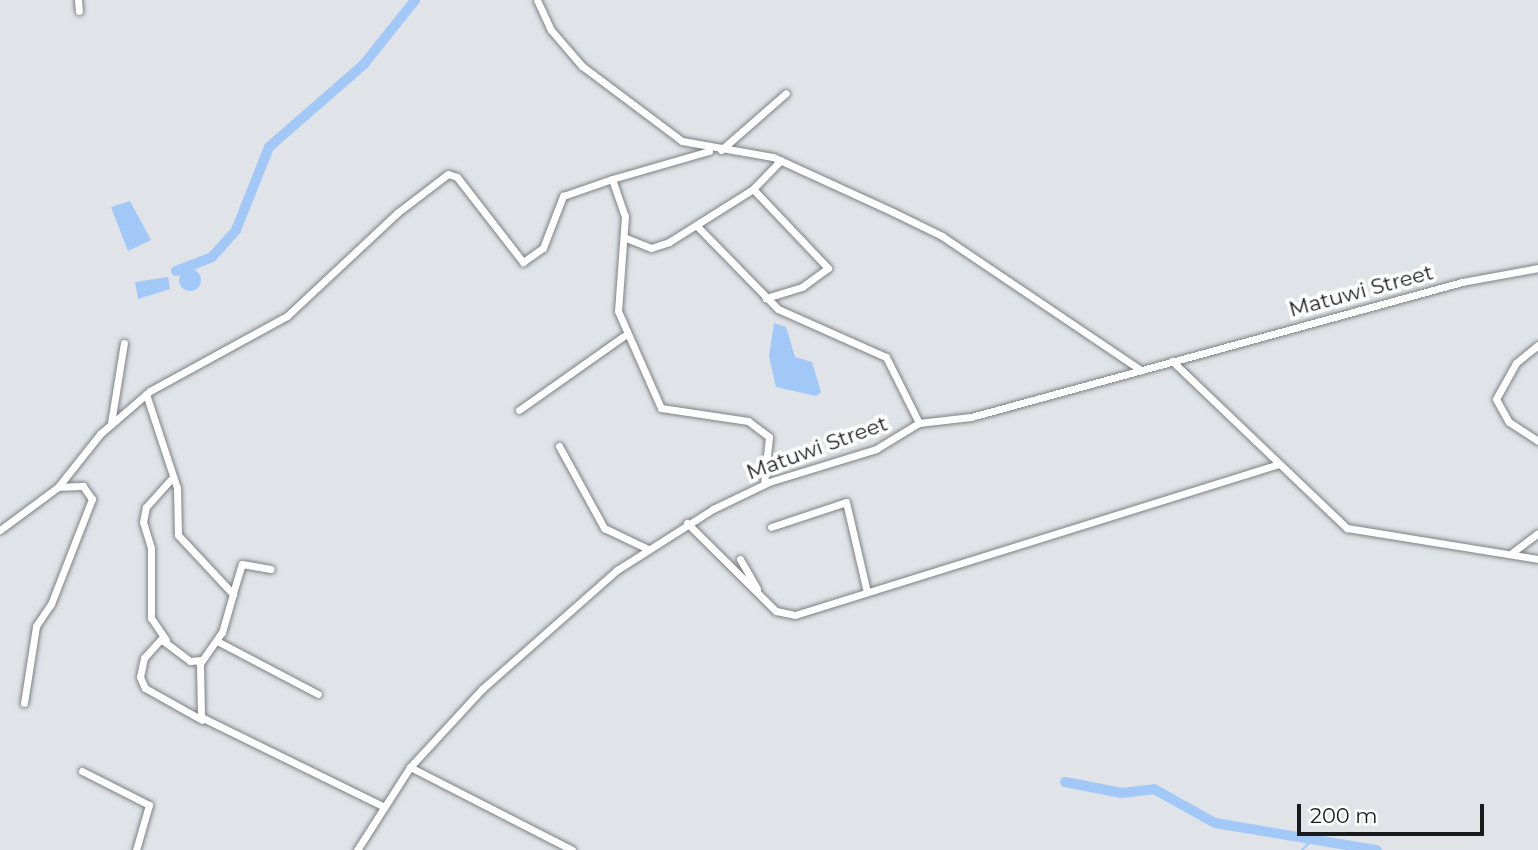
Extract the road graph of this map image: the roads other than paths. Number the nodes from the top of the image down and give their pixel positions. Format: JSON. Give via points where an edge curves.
{"nodes":[{"id":1,"x":78,"y":0,"type":"edge"},
{"id":2,"x":538,"y":1,"type":"edge"},
{"id":3,"x":79,"y":11,"type":"dead end"},
{"id":4,"x":786,"y":93,"type":"dead end"},
{"id":5,"x":721,"y":150,"type":"junction"},
{"id":6,"x":709,"y":151,"type":"junction"},
{"id":7,"x":781,"y":160,"type":"junction"},
{"id":8,"x":612,"y":179,"type":"junction"},
{"id":9,"x":753,"y":189,"type":"junction"},
{"id":10,"x":696,"y":225,"type":"junction"},
{"id":11,"x":626,"y":237,"type":"junction"},
{"id":12,"x":1538,"y":268,"type":"edge"},
{"id":13,"x":766,"y":298,"type":"junction"},
{"id":14,"x":624,"y":336,"type":"junction"},
{"id":15,"x":124,"y":343,"type":"dead end"},
{"id":16,"x":1538,"y":345,"type":"edge"},
{"id":17,"x":1172,"y":361,"type":"junction"},
{"id":18,"x":1141,"y":370,"type":"junction"},
{"id":19,"x":146,"y":394,"type":"junction"},
{"id":20,"x":519,"y":410,"type":"dead end"},
{"id":21,"x":919,"y":423,"type":"junction"},
{"id":22,"x":110,"y":424,"type":"junction"},
{"id":23,"x":1538,"y":442,"type":"edge"},
{"id":24,"x":558,"y":446,"type":"dead end"},
{"id":25,"x":1279,"y":464,"type":"junction"},
{"id":26,"x":173,"y":476,"type":"junction"},
{"id":27,"x":764,"y":484,"type":"junction"},
{"id":28,"x":58,"y":487,"type":"junction"},
{"id":29,"x":687,"y":523,"type":"junction"},
{"id":30,"x":771,"y":527,"type":"dead end"},
{"id":31,"x":0,"y":530,"type":"edge"},
{"id":32,"x":1538,"y":533,"type":"edge"},
{"id":33,"x":648,"y":549,"type":"junction"},
{"id":34,"x":1513,"y":552,"type":"junction"},
{"id":35,"x":740,"y":559,"type":"dead end"},
{"id":36,"x":1538,"y":559,"type":"edge"},
{"id":37,"x":271,"y":569,"type":"dead end"},
{"id":38,"x":867,"y":592,"type":"junction"},
{"id":39,"x":233,"y":594,"type":"junction"},
{"id":40,"x":761,"y":598,"type":"junction"},
{"id":41,"x":166,"y":640,"type":"junction"},
{"id":42,"x":217,"y":641,"type":"junction"},
{"id":43,"x":202,"y":659,"type":"junction"},
{"id":44,"x":318,"y":694,"type":"dead end"},
{"id":45,"x":24,"y":704,"type":"dead end"},
{"id":46,"x":205,"y":723,"type":"junction"},
{"id":47,"x":410,"y":767,"type":"junction"},
{"id":48,"x":82,"y":771,"type":"dead end"},
{"id":49,"x":383,"y":806,"type":"junction"},
{"id":50,"x":136,"y":850,"type":"edge"},
{"id":51,"x":357,"y":850,"type":"edge"},
{"id":52,"x":572,"y":850,"type":"edge"}],
"edges":[{"from":1,"to":3,"type":"street"},
{"from":2,"to":6,"type":"street","via":[[551,30],[582,66],[682,141]]},
{"from":4,"to":5,"type":"street"},
{"from":5,"to":6,"type":"street"},
{"from":5,"to":7,"type":"street"},
{"from":6,"to":8,"type":"street"},
{"from":7,"to":9,"type":"street"},
{"from":7,"to":18,"type":"street","via":[[942,236]]},
{"from":8,"to":11,"type":"street"},
{"from":8,"to":19,"type":"street","via":[[563,196],[543,248],[523,262],[457,177],[448,174],[397,213],[287,316]]},
{"from":9,"to":10,"type":"street"},
{"from":9,"to":13,"type":"street","via":[[828,268],[802,287]]},
{"from":10,"to":11,"type":"street","via":[[657,248]]},
{"from":10,"to":13,"type":"street"},
{"from":11,"to":14,"type":"street","via":[[617,303]]},
{"from":12,"to":17,"type":"street","name":"Matuwi Street","via":[[1462,282]]},
{"from":13,"to":21,"type":"street","via":[[886,357]]},
{"from":14,"to":20,"type":"street"},
{"from":14,"to":27,"type":"street","via":[[661,408],[748,421],[769,438]]},
{"from":15,"to":22,"type":"street"},
{"from":16,"to":23,"type":"street","via":[[1516,363],[1496,399],[1509,422]]},
{"from":17,"to":18,"type":"street","name":"Matuwi Street"},
{"from":17,"to":25,"type":"street"},
{"from":18,"to":21,"type":"street","name":"Matuwi Street","via":[[971,416]]},
{"from":19,"to":22,"type":"street"},
{"from":19,"to":26,"type":"street"},
{"from":21,"to":27,"type":"street","name":"Matuwi Street","via":[[876,449]]},
{"from":22,"to":28,"type":"street"},
{"from":24,"to":33,"type":"street","via":[[604,528]]},
{"from":25,"to":34,"type":"street","via":[[1351,530]]},
{"from":25,"to":38,"type":"street"},
{"from":26,"to":39,"type":"street","via":[[178,535]]},
{"from":26,"to":41,"type":"street","via":[[146,507],[143,522],[151,548],[151,618]]},
{"from":27,"to":29,"type":"street","name":"Matuwi Street"},
{"from":28,"to":31,"type":"street"},
{"from":28,"to":45,"type":"street","via":[[83,486],[92,499],[51,604],[36,626]]},
{"from":29,"to":33,"type":"street","name":"Matuwi Street"},
{"from":29,"to":40,"type":"street"},
{"from":30,"to":38,"type":"street","via":[[846,502]]},
{"from":32,"to":34,"type":"street"},
{"from":33,"to":47,"type":"street","name":"Matuwi Street","via":[[512,661]]},
{"from":34,"to":36,"type":"street"},
{"from":35,"to":40,"type":"street"},
{"from":37,"to":39,"type":"street","via":[[242,564]]},
{"from":38,"to":40,"type":"street","via":[[795,615],[776,611]]},
{"from":39,"to":42,"type":"street"},
{"from":41,"to":43,"type":"street","via":[[190,661]]},
{"from":41,"to":46,"type":"street","via":[[158,640],[144,658],[142,685]]},
{"from":42,"to":43,"type":"street"},
{"from":42,"to":44,"type":"street"},
{"from":43,"to":46,"type":"street","via":[[199,713]]},
{"from":46,"to":49,"type":"street"},
{"from":47,"to":49,"type":"street","name":"Matuwi Street"},
{"from":47,"to":52,"type":"street"},
{"from":48,"to":50,"type":"street","via":[[149,805]]},
{"from":49,"to":51,"type":"street","name":"Matuwi Street"}]}
